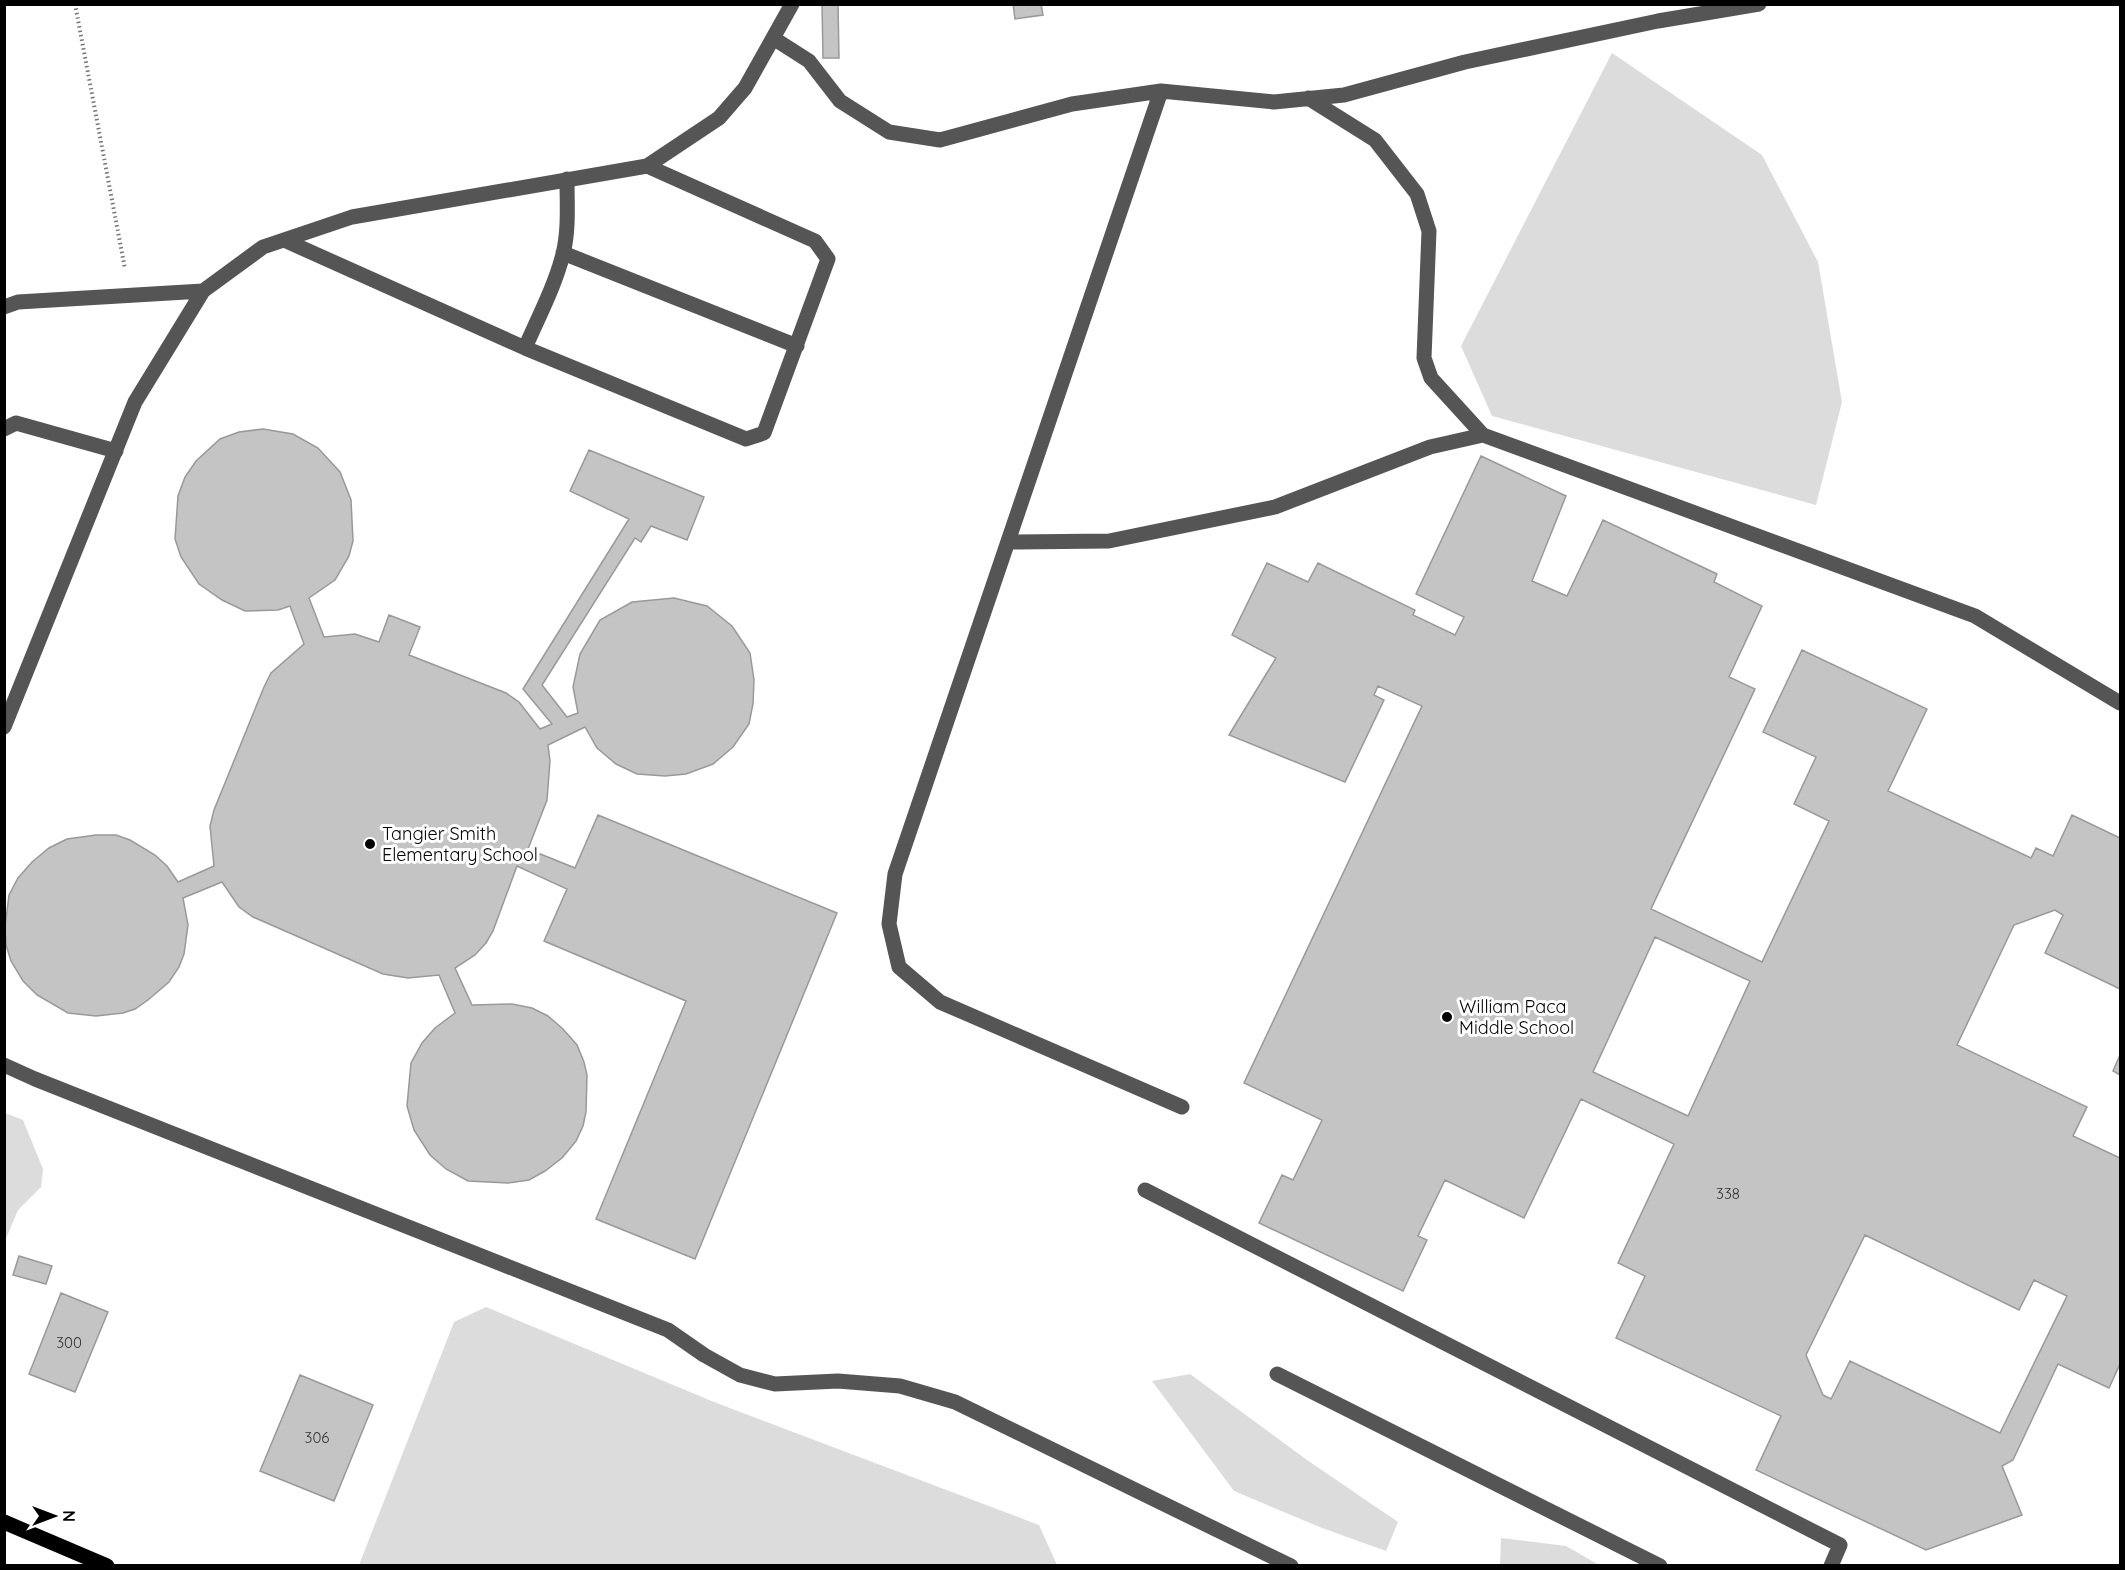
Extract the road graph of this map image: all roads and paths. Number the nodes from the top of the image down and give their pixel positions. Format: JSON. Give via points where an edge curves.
{"nodes":[{"id":1,"x":75,"y":4,"type":"edge"},
{"id":2,"x":792,"y":4,"type":"edge"},
{"id":3,"x":1759,"y":4,"type":"edge"},
{"id":4,"x":773,"y":38,"type":"junction"},
{"id":5,"x":1161,"y":91,"type":"junction"},
{"id":6,"x":1308,"y":99,"type":"junction"},
{"id":7,"x":647,"y":166,"type":"junction"},
{"id":8,"x":567,"y":179,"type":"junction"},
{"id":9,"x":284,"y":240,"type":"junction"},
{"id":10,"x":563,"y":254,"type":"junction"},
{"id":11,"x":203,"y":291,"type":"junction"},
{"id":12,"x":130,"y":296,"type":"junction"},
{"id":13,"x":4,"y":307,"type":"edge"},
{"id":14,"x":797,"y":346,"type":"junction"},
{"id":15,"x":525,"y":348,"type":"junction"},
{"id":16,"x":4,"y":429,"type":"edge"},
{"id":17,"x":1483,"y":435,"type":"junction"},
{"id":18,"x":116,"y":451,"type":"junction"},
{"id":19,"x":1008,"y":542,"type":"junction"},
{"id":20,"x":2121,"y":703,"type":"edge"},
{"id":21,"x":4,"y":727,"type":"edge"},
{"id":22,"x":4,"y":1065,"type":"edge"},
{"id":23,"x":1182,"y":1107,"type":"dead end"},
{"id":24,"x":1145,"y":1190,"type":"dead end"},
{"id":25,"x":1277,"y":1374,"type":"dead end"},
{"id":26,"x":4,"y":1522,"type":"edge"},
{"id":27,"x":107,"y":1566,"type":"edge"},
{"id":28,"x":1291,"y":1566,"type":"edge"},
{"id":29,"x":1660,"y":1566,"type":"edge"},
{"id":30,"x":1831,"y":1566,"type":"edge"}],
"edges":[{"from":1,"to":12,"type":"path"},
{"from":2,"to":4,"type":"lane"},
{"from":3,"to":6,"type":"lane","via":[[1658,21],[1465,62],[1344,95]]},
{"from":4,"to":5,"type":"lane","via":[[809,62],[840,101],[889,132],[940,140],[1072,104]]},
{"from":4,"to":7,"type":"lane","via":[[745,88],[719,118]]},
{"from":5,"to":6,"type":"lane","via":[[1274,102]]},
{"from":5,"to":19,"type":"lane"},
{"from":6,"to":17,"type":"lane","via":[[1375,140],[1417,194],[1429,231],[1424,358],[1431,378]]},
{"from":7,"to":8,"type":"lane"},
{"from":7,"to":14,"type":"lane","via":[[815,240],[828,259]]},
{"from":8,"to":9,"type":"lane","via":[[352,217]]},
{"from":8,"to":10,"type":"lane"},
{"from":9,"to":11,"type":"lane","via":[[263,247]]},
{"from":9,"to":15,"type":"lane"},
{"from":10,"to":14,"type":"lane"},
{"from":10,"to":15,"type":"lane"},
{"from":11,"to":12,"type":"lane"},
{"from":11,"to":18,"type":"lane","via":[[135,402]]},
{"from":12,"to":13,"type":"lane","via":[[18,302]]},
{"from":14,"to":15,"type":"lane","via":[[764,432],[746,440]]},
{"from":16,"to":18,"type":"lane","via":[[16,423]]},
{"from":17,"to":19,"type":"lane","via":[[1430,447],[1275,507],[1109,541]]},
{"from":17,"to":20,"type":"lane","via":[[1975,616]]},
{"from":18,"to":21,"type":"lane"},
{"from":19,"to":23,"type":"lane","via":[[895,874],[889,924],[900,967],[940,1002]]},
{"from":22,"to":28,"type":"lane","via":[[668,1330],[740,1375],[775,1384],[838,1381],[900,1386],[956,1402]]},
{"from":24,"to":30,"type":"lane","via":[[1840,1545]]},
{"from":25,"to":29,"type":"lane"},
{"from":26,"to":27,"type":"main road"}]}
